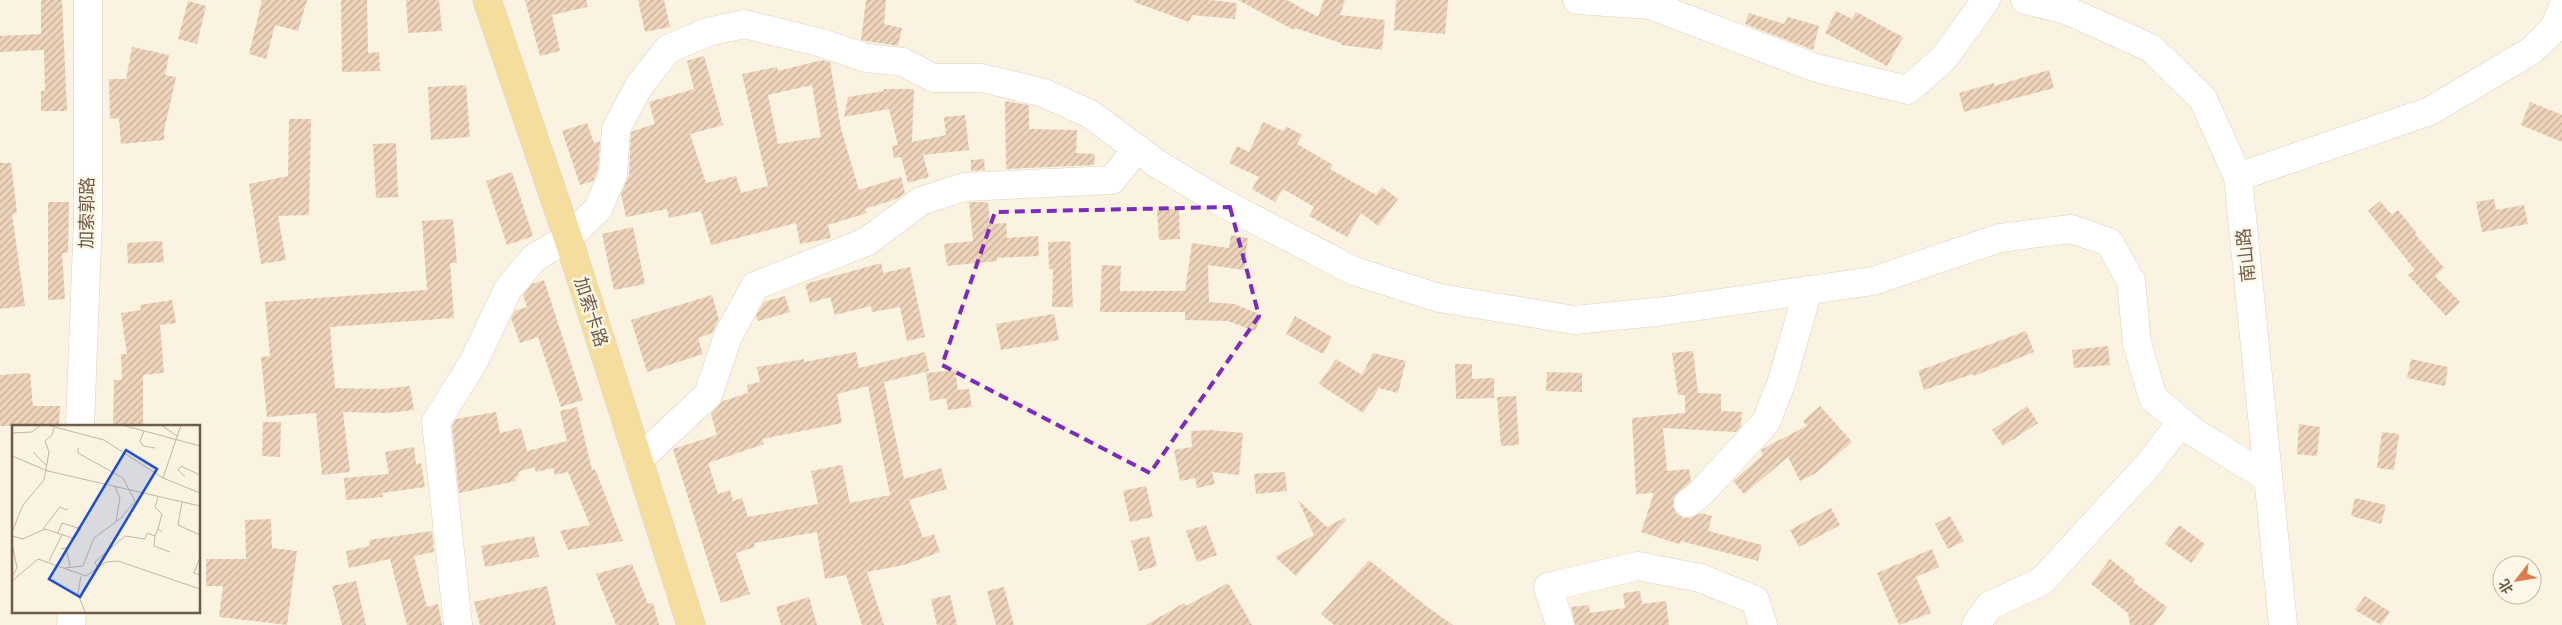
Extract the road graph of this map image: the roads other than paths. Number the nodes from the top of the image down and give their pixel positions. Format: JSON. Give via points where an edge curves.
{"nodes":[{"id":1,"x":88,"y":0,"type":"edge"},
{"id":2,"x":487,"y":0,"type":"edge"},
{"id":3,"x":1577,"y":0,"type":"edge"},
{"id":4,"x":1986,"y":0,"type":"edge"},
{"id":5,"x":2025,"y":0,"type":"edge"},
{"id":6,"x":2562,"y":9,"type":"edge"},
{"id":7,"x":1137,"y":148,"type":"junction"},
{"id":8,"x":2238,"y":177,"type":"junction"},
{"id":9,"x":568,"y":238,"type":"junction"},
{"id":10,"x":1808,"y":290,"type":"junction"},
{"id":11,"x":2181,"y":422,"type":"junction"},
{"id":12,"x":80,"y":425,"type":"edge"},
{"id":13,"x":638,"y":460,"type":"junction"},
{"id":14,"x":2268,"y":478,"type":"junction"},
{"id":15,"x":1688,"y":503,"type":"dead end"},
{"id":16,"x":72,"y":612,"type":"edge"},
{"id":17,"x":71,"y":625,"type":"edge"},
{"id":18,"x":458,"y":625,"type":"edge"},
{"id":19,"x":690,"y":625,"type":"edge"},
{"id":20,"x":1560,"y":625,"type":"edge"},
{"id":21,"x":1764,"y":625,"type":"edge"},
{"id":22,"x":1976,"y":625,"type":"edge"},
{"id":23,"x":2283,"y":625,"type":"edge"}],
"edges":[{"from":1,"to":12,"type":"street","name":"加索郭路","via":[[88,217]]},
{"from":2,"to":9,"type":"main road","name":"加索卡路"},
{"from":3,"to":4,"type":"street","via":[[1650,5],[1816,68],[1908,90],[1944,58]]},
{"from":5,"to":8,"type":"street","name":"南山路","via":[[2066,10],[2151,48],[2203,99]]},
{"from":6,"to":8,"type":"street","via":[[2554,30],[2531,51],[2430,111]]},
{"from":7,"to":9,"type":"street","via":[[1090,114],[1044,93],[982,78],[933,78],[903,62],[866,58],[744,24],[708,32],[668,49],[639,86],[616,129],[613,174],[598,209]]},
{"from":7,"to":10,"type":"street","via":[[1221,202],[1354,271],[1439,298],[1574,320],[1666,311]]},
{"from":7,"to":13,"type":"street","via":[[1112,180],[964,187],[921,201],[866,242],[755,286],[728,336],[708,395]]},
{"from":8,"to":14,"type":"street","name":"南山路"},
{"from":9,"to":13,"type":"main road","name":"加索卡路"},
{"from":9,"to":18,"type":"street","via":[[534,258],[508,289],[474,361],[436,422]]},
{"from":10,"to":11,"type":"street","via":[[1873,281],[2000,238],[2071,229],[2109,242],[2131,281],[2137,343],[2153,398]]},
{"from":10,"to":15,"type":"street","via":[[1782,382],[1766,422]]},
{"from":11,"to":14,"type":"street"},
{"from":11,"to":22,"type":"street","via":[[2149,464],[2042,581],[1989,606]]},
{"from":13,"to":19,"type":"main road","name":"加索卡路"},
{"from":14,"to":23,"type":"street","name":"南山路"},
{"from":16,"to":17,"type":"street"},
{"from":20,"to":21,"type":"street","via":[[1548,587],[1638,566],[1700,578],[1755,600]]}]}
